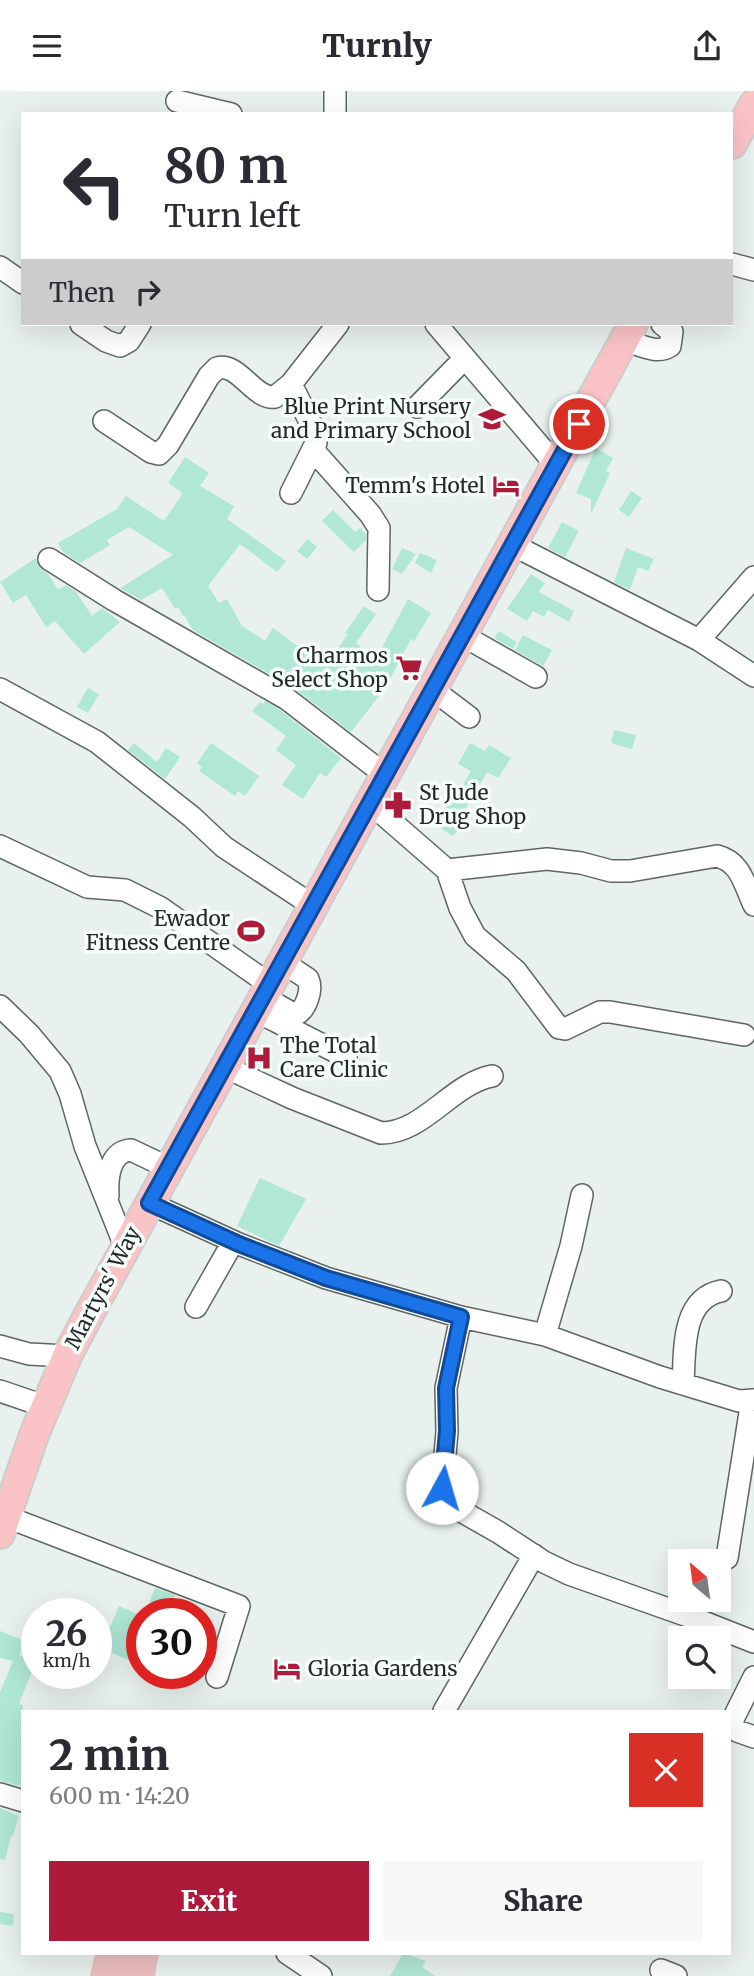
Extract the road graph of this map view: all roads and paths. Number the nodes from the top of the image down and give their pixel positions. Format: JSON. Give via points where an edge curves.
{"nodes":[{"id":1,"x":335,"y":91,"type":"edge"},
{"id":2,"x":177,"y":101,"type":"dead end"},
{"id":3,"x":754,"y":104,"type":"edge"},
{"id":4,"x":223,"y":112,"type":"edge"},
{"id":5,"x":335,"y":112,"type":"edge"},
{"id":6,"x":733,"y":143,"type":"edge"},
{"id":7,"x":733,"y":264,"type":"edge"},
{"id":8,"x":0,"y":267,"type":"edge"},
{"id":9,"x":754,"y":270,"type":"edge"},
{"id":10,"x":21,"y":282,"type":"edge"},
{"id":11,"x":84,"y":326,"type":"edge"},
{"id":12,"x":140,"y":326,"type":"edge"},
{"id":13,"x":336,"y":326,"type":"edge"},
{"id":14,"x":438,"y":326,"type":"edge"},
{"id":15,"x":656,"y":326,"type":"edge"},
{"id":16,"x":635,"y":337,"type":"edge"},
{"id":17,"x":464,"y":359,"type":"junction"},
{"id":18,"x":291,"y":384,"type":"junction"},
{"id":19,"x":417,"y":407,"type":"dead end"},
{"id":20,"x":103,"y":421,"type":"dead end"},
{"id":21,"x":314,"y":451,"type":"junction"},
{"id":22,"x":556,"y":465,"type":"junction"},
{"id":23,"x":291,"y":493,"type":"dead end"},
{"id":24,"x":513,"y":545,"type":"junction"},
{"id":25,"x":49,"y":559,"type":"dead end"},
{"id":26,"x":754,"y":577,"type":"edge"},
{"id":27,"x":378,"y":590,"type":"dead end"},
{"id":28,"x":462,"y":635,"type":"junction"},
{"id":29,"x":699,"y":640,"type":"junction"},
{"id":30,"x":752,"y":673,"type":"edge"},
{"id":31,"x":536,"y":677,"type":"dead end"},
{"id":32,"x":0,"y":689,"type":"edge"},
{"id":33,"x":432,"y":689,"type":"junction"},
{"id":34,"x":469,"y":717,"type":"dead end"},
{"id":35,"x":384,"y":774,"type":"junction"},
{"id":36,"x":369,"y":802,"type":"junction"},
{"id":37,"x":0,"y":846,"type":"edge"},
{"id":38,"x":447,"y":870,"type":"junction"},
{"id":39,"x":312,"y":905,"type":"junction"},
{"id":40,"x":754,"y":905,"type":"edge"},
{"id":41,"x":266,"y":988,"type":"junction"},
{"id":42,"x":0,"y":1006,"type":"edge"},
{"id":43,"x":744,"y":1035,"type":"dead end"},
{"id":44,"x":346,"y":1057,"type":"dead end"},
{"id":45,"x":223,"y":1066,"type":"junction"},
{"id":46,"x":492,"y":1076,"type":"dead end"},
{"id":47,"x":169,"y":1168,"type":"junction"},
{"id":48,"x":582,"y":1195,"type":"dead end"},
{"id":49,"x":109,"y":1203,"type":"junction"},
{"id":50,"x":149,"y":1203,"type":"junction"},
{"id":51,"x":233,"y":1242,"type":"junction"},
{"id":52,"x":125,"y":1245,"type":"junction"},
{"id":53,"x":721,"y":1291,"type":"dead end"},
{"id":54,"x":196,"y":1307,"type":"dead end"},
{"id":55,"x":461,"y":1317,"type":"junction"},
{"id":56,"x":545,"y":1335,"type":"junction"},
{"id":57,"x":0,"y":1346,"type":"edge"},
{"id":58,"x":67,"y":1356,"type":"junction"},
{"id":59,"x":682,"y":1384,"type":"junction"},
{"id":60,"x":0,"y":1391,"type":"edge"},
{"id":61,"x":753,"y":1400,"type":"edge"},
{"id":62,"x":47,"y":1407,"type":"junction"},
{"id":63,"x":3,"y":1525,"type":"edge"},
{"id":64,"x":728,"y":1549,"type":"edge"},
{"id":65,"x":534,"y":1555,"type":"junction"},
{"id":66,"x":216,"y":1598,"type":"edge"},
{"id":67,"x":217,"y":1598,"type":"edge"},
{"id":68,"x":754,"y":1642,"type":"edge"},
{"id":69,"x":217,"y":1677,"type":"dead end"},
{"id":70,"x":754,"y":1677,"type":"edge"},
{"id":71,"x":445,"y":1710,"type":"edge"},
{"id":72,"x":754,"y":1737,"type":"edge"},
{"id":73,"x":0,"y":1794,"type":"edge"},
{"id":74,"x":21,"y":1800,"type":"edge"},
{"id":75,"x":290,"y":1955,"type":"edge"},
{"id":76,"x":321,"y":1976,"type":"edge"}],
"edges":[{"from":1,"to":5,"type":"street"},
{"from":2,"to":4,"type":"street"},
{"from":3,"to":6,"type":"main road"},
{"from":7,"to":9,"type":"street"},
{"from":8,"to":10,"type":"street"},
{"from":11,"to":12,"type":"street","via":[[120,346]]},
{"from":13,"to":18,"type":"street"},
{"from":14,"to":17,"type":"street"},
{"from":15,"to":16,"type":"street"},
{"from":16,"to":22,"type":"main road","name":"Martyrs' Way"},
{"from":17,"to":19,"type":"street"},
{"from":17,"to":22,"type":"street"},
{"from":18,"to":20,"type":"street","via":[[271,398],[227,367],[217,368],[159,454]]},
{"from":18,"to":21,"type":"street","via":[[315,432]]},
{"from":21,"to":23,"type":"street"},
{"from":21,"to":27,"type":"street","via":[[380,528]]},
{"from":22,"to":24,"type":"main road","name":"Martyrs' Way"},
{"from":24,"to":28,"type":"main road","name":"Martyrs' Way"},
{"from":24,"to":29,"type":"street"},
{"from":25,"to":35,"type":"street","via":[[287,699]]},
{"from":26,"to":29,"type":"street"},
{"from":28,"to":31,"type":"street"},
{"from":28,"to":33,"type":"main road","name":"Martyrs' Way"},
{"from":29,"to":30,"type":"street"},
{"from":32,"to":39,"type":"street","via":[[97,742],[224,847]]},
{"from":33,"to":34,"type":"street"},
{"from":33,"to":35,"type":"main road","name":"Martyrs' Way"},
{"from":35,"to":36,"type":"main road","name":"Martyrs' Way"},
{"from":36,"to":38,"type":"street"},
{"from":36,"to":39,"type":"main road","name":"Martyrs' Way"},
{"from":37,"to":41,"type":"street","via":[[87,887],[125,890],[161,908]]},
{"from":38,"to":40,"type":"street","via":[[547,859],[630,871],[717,856],[729,859],[737,868]]},
{"from":38,"to":43,"type":"street","via":[[475,936],[516,971],[559,1028],[610,1011]]},
{"from":39,"to":41,"type":"main road","name":"Martyrs' Way"},
{"from":41,"to":44,"type":"street"},
{"from":41,"to":45,"type":"main road","name":"Martyrs' Way"},
{"from":42,"to":49,"type":"street","via":[[60,1071]]},
{"from":45,"to":46,"type":"street","via":[[381,1133],[406,1128],[462,1090]]},
{"from":45,"to":47,"type":"main road","name":"Martyrs' Way"},
{"from":47,"to":49,"type":"street","via":[[131,1150],[119,1154],[108,1173]]},
{"from":47,"to":50,"type":"main road","name":"Martyrs' Way"},
{"from":48,"to":56,"type":"street"},
{"from":49,"to":52,"type":"street"},
{"from":50,"to":51,"type":"street"},
{"from":50,"to":52,"type":"main road","name":"Martyrs' Way"},
{"from":51,"to":54,"type":"street"},
{"from":51,"to":55,"type":"street","via":[[326,1278]]},
{"from":52,"to":58,"type":"main road","name":"Martyrs' Way"},
{"from":53,"to":59,"type":"street","via":[[711,1293],[693,1311]]},
{"from":55,"to":56,"type":"street"},
{"from":55,"to":65,"type":"street","via":[[446,1388],[442,1493],[454,1507]]},
{"from":56,"to":59,"type":"street"},
{"from":57,"to":58,"type":"street"},
{"from":58,"to":62,"type":"main road","name":"Martyrs' Way"},
{"from":59,"to":61,"type":"street","via":[[740,1401]]},
{"from":60,"to":62,"type":"street"},
{"from":61,"to":64,"type":"street"},
{"from":62,"to":63,"type":"main road","name":"Martyrs' Way"},
{"from":63,"to":66,"type":"street"},
{"from":65,"to":68,"type":"street","via":[[569,1574]]},
{"from":65,"to":71,"type":"street"},
{"from":67,"to":69,"type":"street","via":[[239,1606]]},
{"from":70,"to":72,"type":"street","via":[[731,1723],[737,1731]]},
{"from":73,"to":74,"type":"street"},
{"from":75,"to":76,"type":"street"}]}
